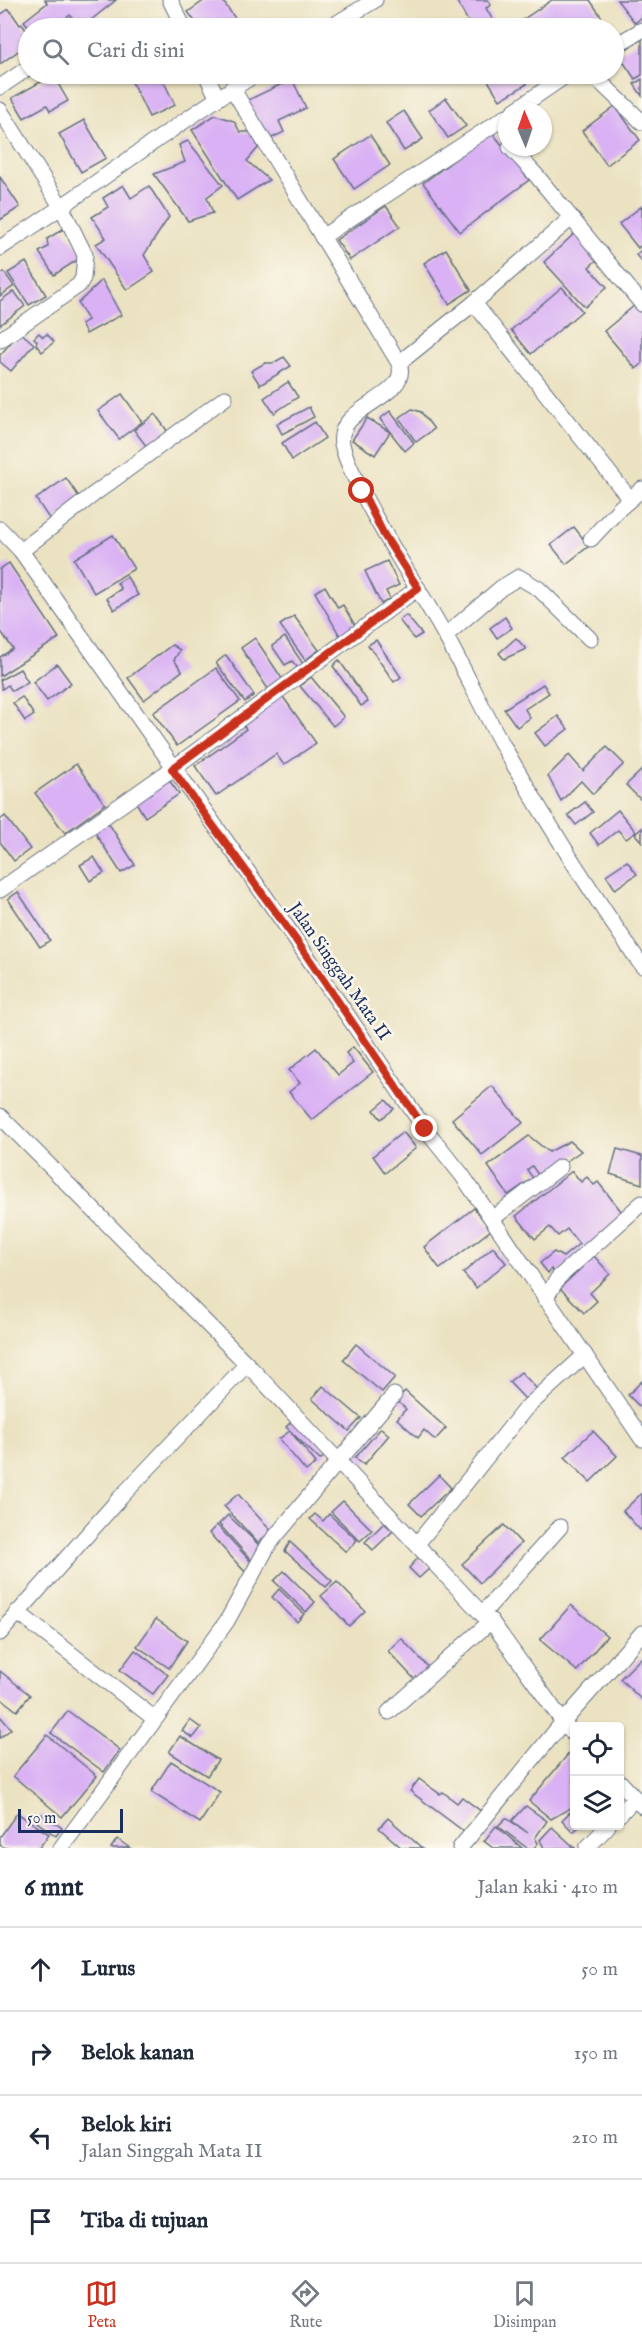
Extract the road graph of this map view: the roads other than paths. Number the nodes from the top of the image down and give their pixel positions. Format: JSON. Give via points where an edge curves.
{"nodes":[{"id":1,"x":170,"y":0,"type":"edge"},
{"id":2,"x":375,"y":0,"type":"edge"},
{"id":3,"x":179,"y":18,"type":"edge"},
{"id":4,"x":345,"y":18,"type":"edge"},
{"id":5,"x":642,"y":30,"type":"edge"},
{"id":6,"x":624,"y":40,"type":"edge"},
{"id":7,"x":18,"y":75,"type":"edge"},
{"id":8,"x":211,"y":84,"type":"edge"},
{"id":9,"x":239,"y":84,"type":"edge"},
{"id":10,"x":553,"y":84,"type":"edge"},
{"id":11,"x":602,"y":84,"type":"edge"},
{"id":12,"x":0,"y":87,"type":"edge"},
{"id":13,"x":232,"y":88,"type":"junction"},
{"id":14,"x":217,"y":97,"type":"junction"},
{"id":15,"x":527,"y":102,"type":"edge"},
{"id":16,"x":0,"y":110,"type":"edge"},
{"id":17,"x":498,"y":122,"type":"edge"},
{"id":18,"x":642,"y":122,"type":"edge"},
{"id":19,"x":491,"y":127,"type":"junction"},
{"id":20,"x":498,"y":134,"type":"edge"},
{"id":21,"x":518,"y":156,"type":"edge"},
{"id":22,"x":62,"y":208,"type":"junction"},
{"id":23,"x":570,"y":219,"type":"junction"},
{"id":24,"x":322,"y":237,"type":"junction"},
{"id":25,"x":0,"y":248,"type":"edge"},
{"id":26,"x":474,"y":303,"type":"junction"},
{"id":27,"x":642,"y":304,"type":"edge"},
{"id":28,"x":0,"y":340,"type":"edge"},
{"id":29,"x":399,"y":363,"type":"junction"},
{"id":30,"x":225,"y":398,"type":"dead end"},
{"id":31,"x":642,"y":489,"type":"edge"},
{"id":32,"x":630,"y":499,"type":"junction"},
{"id":33,"x":0,"y":529,"type":"edge"},
{"id":34,"x":591,"y":539,"type":"dead end"},
{"id":35,"x":21,"y":551,"type":"junction"},
{"id":36,"x":411,"y":593,"type":"junction"},
{"id":37,"x":446,"y":635,"type":"junction"},
{"id":38,"x":590,"y":639,"type":"dead end"},
{"id":39,"x":172,"y":769,"type":"junction"},
{"id":40,"x":0,"y":890,"type":"edge"},
{"id":41,"x":642,"y":966,"type":"edge"},
{"id":42,"x":0,"y":1116,"type":"edge"},
{"id":43,"x":560,"y":1167,"type":"dead end"},
{"id":44,"x":642,"y":1203,"type":"edge"},
{"id":45,"x":492,"y":1219,"type":"junction"},
{"id":46,"x":545,"y":1299,"type":"junction"},
{"id":47,"x":585,"y":1355,"type":"junction"},
{"id":48,"x":247,"y":1364,"type":"junction"},
{"id":49,"x":394,"y":1395,"type":"dead end"},
{"id":50,"x":642,"y":1439,"type":"edge"},
{"id":51,"x":338,"y":1461,"type":"junction"},
{"id":52,"x":560,"y":1527,"type":"dead end"},
{"id":53,"x":417,"y":1544,"type":"junction"},
{"id":54,"x":17,"y":1612,"type":"junction"},
{"id":55,"x":487,"y":1617,"type":"junction"},
{"id":56,"x":0,"y":1633,"type":"edge"},
{"id":57,"x":642,"y":1634,"type":"edge"},
{"id":58,"x":389,"y":1713,"type":"dead end"},
{"id":59,"x":155,"y":1719,"type":"junction"},
{"id":60,"x":562,"y":1722,"type":"junction"},
{"id":61,"x":570,"y":1731,"type":"edge"},
{"id":62,"x":624,"y":1786,"type":"edge"},
{"id":63,"x":638,"y":1802,"type":"edge"},
{"id":64,"x":624,"y":1811,"type":"edge"},
{"id":65,"x":604,"y":1830,"type":"edge"},
{"id":66,"x":61,"y":1848,"type":"edge"},
{"id":67,"x":460,"y":1848,"type":"edge"},
{"id":68,"x":587,"y":1848,"type":"edge"}],
"edges":[{"from":1,"to":3,"type":"street"},
{"from":2,"to":4,"type":"street"},
{"from":5,"to":6,"type":"street"},
{"from":7,"to":12,"type":"street"},
{"from":8,"to":14,"type":"street"},
{"from":9,"to":13,"type":"street"},
{"from":10,"to":15,"type":"street"},
{"from":11,"to":18,"type":"street"},
{"from":13,"to":14,"type":"street"},
{"from":13,"to":24,"type":"street"},
{"from":14,"to":22,"type":"street"},
{"from":16,"to":22,"type":"street"},
{"from":17,"to":19,"type":"street"},
{"from":19,"to":20,"type":"street"},
{"from":19,"to":24,"type":"street"},
{"from":21,"to":23,"type":"street"},
{"from":22,"to":25,"type":"street"},
{"from":22,"to":28,"type":"street","via":[[85,255],[83,278],[79,285]]},
{"from":23,"to":26,"type":"street"},
{"from":23,"to":27,"type":"street"},
{"from":24,"to":29,"type":"street"},
{"from":26,"to":29,"type":"street"},
{"from":26,"to":32,"type":"street"},
{"from":29,"to":36,"type":"street","via":[[400,380],[348,422],[342,443]]},
{"from":30,"to":35,"type":"street"},
{"from":31,"to":32,"type":"street"},
{"from":32,"to":34,"type":"street"},
{"from":33,"to":35,"type":"street","name":"Jalan Singgah Mata II"},
{"from":35,"to":39,"type":"street","name":"Jalan Singgah Mata II"},
{"from":36,"to":37,"type":"street"},
{"from":36,"to":39,"type":"street"},
{"from":37,"to":38,"type":"street","via":[[519,577],[539,589]]},
{"from":37,"to":41,"type":"street","via":[[501,742],[555,834]]},
{"from":39,"to":40,"type":"street"},
{"from":39,"to":45,"type":"street","name":"Jalan Singgah Mata II"},
{"from":42,"to":48,"type":"street"},
{"from":43,"to":45,"type":"street"},
{"from":44,"to":46,"type":"street","via":[[558,1278]]},
{"from":45,"to":46,"type":"street","name":"Jalan Singgah Mata II"},
{"from":46,"to":47,"type":"street","name":"Jalan Singgah Mata II"},
{"from":47,"to":50,"type":"street","name":"Jalan Singgah Mata II"},
{"from":47,"to":53,"type":"street","via":[[525,1409]]},
{"from":48,"to":51,"type":"street"},
{"from":48,"to":54,"type":"street"},
{"from":49,"to":51,"type":"street"},
{"from":51,"to":53,"type":"street"},
{"from":51,"to":59,"type":"street","via":[[269,1544],[227,1621]]},
{"from":52,"to":55,"type":"street"},
{"from":53,"to":55,"type":"street"},
{"from":54,"to":56,"type":"street"},
{"from":54,"to":59,"type":"street"},
{"from":55,"to":58,"type":"street"},
{"from":55,"to":60,"type":"street"},
{"from":57,"to":60,"type":"street"},
{"from":59,"to":66,"type":"street"},
{"from":60,"to":61,"type":"street"},
{"from":60,"to":67,"type":"street"},
{"from":62,"to":63,"type":"street"},
{"from":63,"to":64,"type":"street"},
{"from":65,"to":68,"type":"street"}]}
